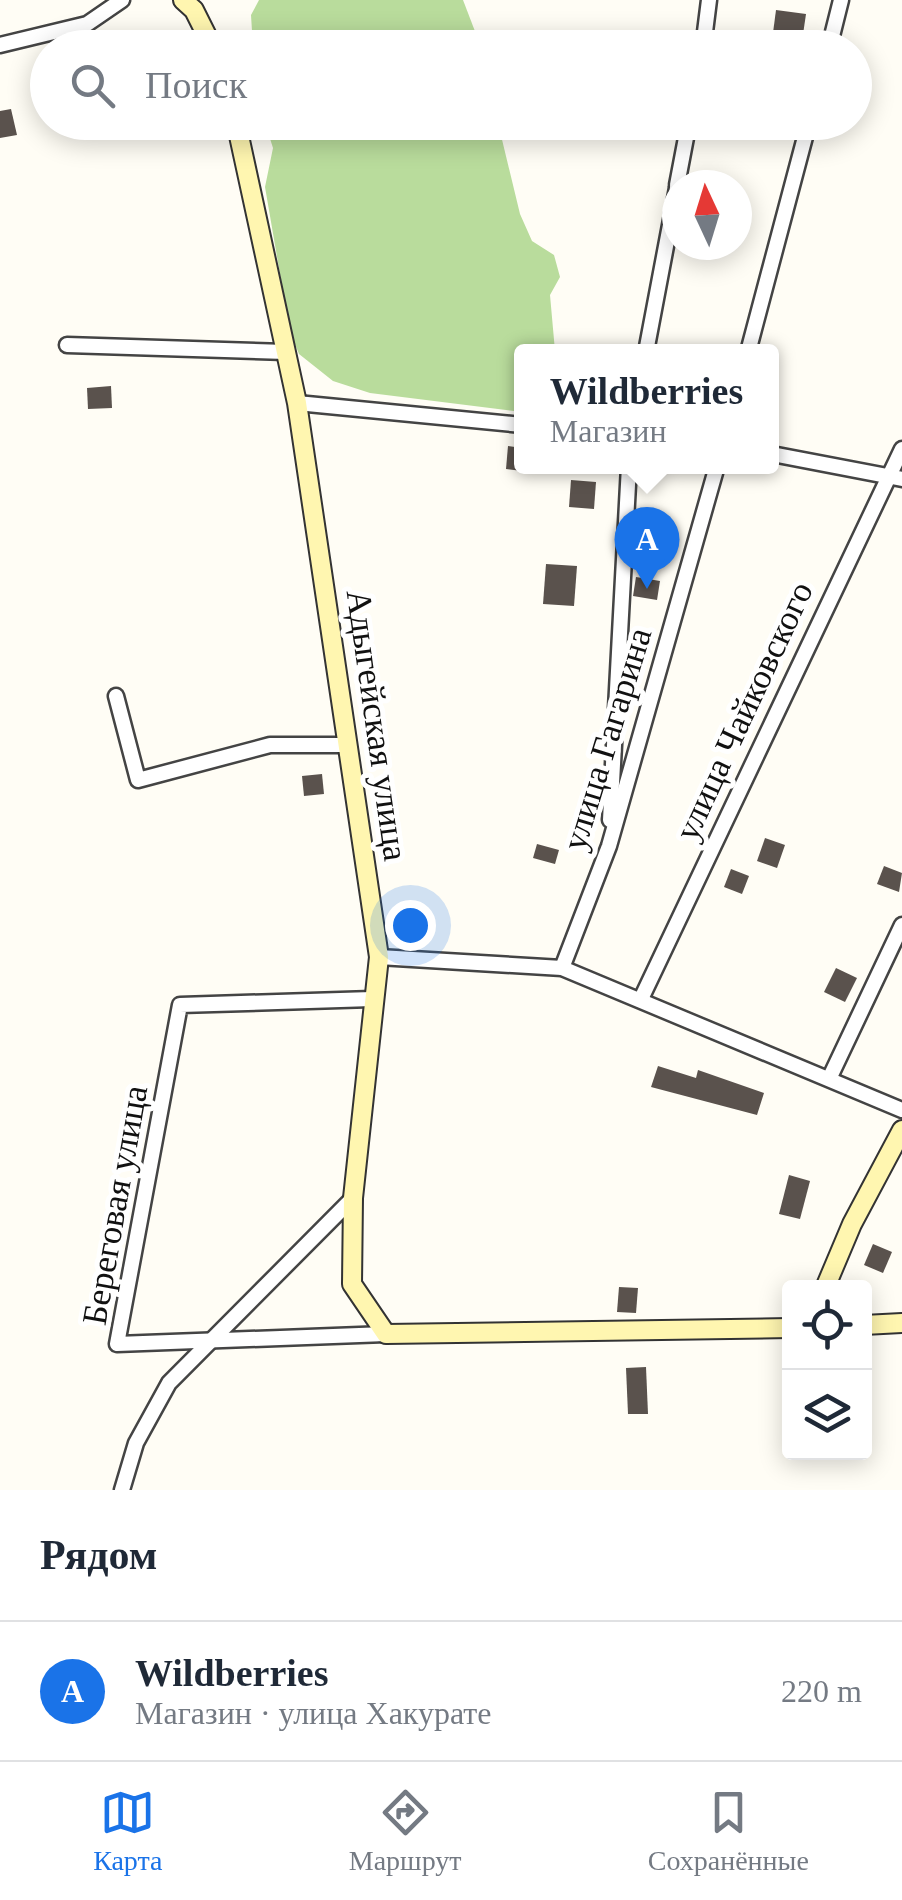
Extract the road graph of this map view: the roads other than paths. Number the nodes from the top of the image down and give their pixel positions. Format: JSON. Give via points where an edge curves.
{"nodes":[{"id":1,"x":122,"y":0,"type":"edge"},
{"id":2,"x":183,"y":0,"type":"edge"},
{"id":3,"x":709,"y":0,"type":"edge"},
{"id":4,"x":841,"y":0,"type":"edge"},
{"id":5,"x":62,"y":30,"type":"edge"},
{"id":6,"x":205,"y":30,"type":"edge"},
{"id":7,"x":705,"y":30,"type":"edge"},
{"id":8,"x":833,"y":30,"type":"edge"},
{"id":9,"x":30,"y":38,"type":"edge"},
{"id":10,"x":0,"y":45,"type":"edge"},
{"id":11,"x":240,"y":140,"type":"edge"},
{"id":12,"x":686,"y":140,"type":"edge"},
{"id":13,"x":804,"y":140,"type":"edge"},
{"id":14,"x":680,"y":170,"type":"edge"},
{"id":15,"x":663,"y":260,"type":"edge"},
{"id":16,"x":647,"y":344,"type":"edge"},
{"id":17,"x":750,"y":344,"type":"edge"},
{"id":18,"x":67,"y":345,"type":"dead end"},
{"id":19,"x":286,"y":352,"type":"junction"},
{"id":20,"x":297,"y":403,"type":"junction"},
{"id":21,"x":514,"y":424,"type":"edge"},
{"id":22,"x":902,"y":449,"type":"edge"},
{"id":23,"x":779,"y":455,"type":"edge"},
{"id":24,"x":629,"y":474,"type":"edge"},
{"id":25,"x":716,"y":474,"type":"edge"},
{"id":26,"x":896,"y":478,"type":"edge"},
{"id":27,"x":116,"y":696,"type":"dead end"},
{"id":28,"x":347,"y":744,"type":"junction"},
{"id":29,"x":609,"y":846,"type":"junction"},
{"id":30,"x":902,"y":925,"type":"edge"},
{"id":31,"x":379,"y":958,"type":"junction"},
{"id":32,"x":562,"y":968,"type":"junction"},
{"id":33,"x":372,"y":999,"type":"junction"},
{"id":34,"x":641,"y":999,"type":"junction"},
{"id":35,"x":830,"y":1077,"type":"junction"},
{"id":36,"x":902,"y":1110,"type":"edge"},
{"id":37,"x":902,"y":1130,"type":"edge"},
{"id":38,"x":353,"y":1198,"type":"junction"},
{"id":39,"x":829,"y":1280,"type":"edge"},
{"id":40,"x":902,"y":1323,"type":"edge"},
{"id":41,"x":872,"y":1325,"type":"edge"},
{"id":42,"x":782,"y":1328,"type":"edge"},
{"id":43,"x":386,"y":1334,"type":"junction"},
{"id":44,"x":211,"y":1340,"type":"junction"},
{"id":45,"x":122,"y":1490,"type":"edge"}],
"edges":[{"from":1,"to":5,"type":"street","via":[[87,24]]},
{"from":2,"to":6,"type":"main road"},
{"from":3,"to":7,"type":"street"},
{"from":4,"to":8,"type":"street"},
{"from":9,"to":10,"type":"street"},
{"from":11,"to":19,"type":"main road","name":"Адыгейская улица"},
{"from":12,"to":14,"type":"street"},
{"from":13,"to":17,"type":"street"},
{"from":15,"to":16,"type":"street"},
{"from":18,"to":19,"type":"street"},
{"from":19,"to":20,"type":"main road","name":"Адыгейская улица"},
{"from":20,"to":21,"type":"street"},
{"from":20,"to":28,"type":"main road","name":"Адыгейская улица"},
{"from":22,"to":26,"type":"street","name":"улица Чайковского"},
{"from":23,"to":26,"type":"street"},
{"from":24,"to":29,"type":"street"},
{"from":25,"to":29,"type":"street","name":"улица Гагарина"},
{"from":26,"to":34,"type":"street","name":"улица Чайковского"},
{"from":27,"to":28,"type":"street","via":[[138,780],[270,745]]},
{"from":28,"to":31,"type":"main road","name":"Адыгейская улица"},
{"from":29,"to":32,"type":"street","name":"улица Гагарина"},
{"from":30,"to":35,"type":"street"},
{"from":31,"to":32,"type":"street"},
{"from":31,"to":33,"type":"main road","name":"Адыгейская улица"},
{"from":32,"to":34,"type":"street"},
{"from":33,"to":38,"type":"main road","name":"Адыгейская улица"},
{"from":33,"to":44,"type":"street","name":"Береговая улица","via":[[180,1005],[116,1344]]},
{"from":34,"to":35,"type":"street"},
{"from":35,"to":36,"type":"street"},
{"from":37,"to":39,"type":"main road"},
{"from":38,"to":43,"type":"main road","name":"Адыгейская улица","via":[[352,1284]]},
{"from":38,"to":44,"type":"street"},
{"from":40,"to":41,"type":"main road"},
{"from":42,"to":43,"type":"main road"},
{"from":43,"to":44,"type":"street","name":"Береговая улица"},
{"from":44,"to":45,"type":"street","via":[[169,1383],[136,1443]]}]}
